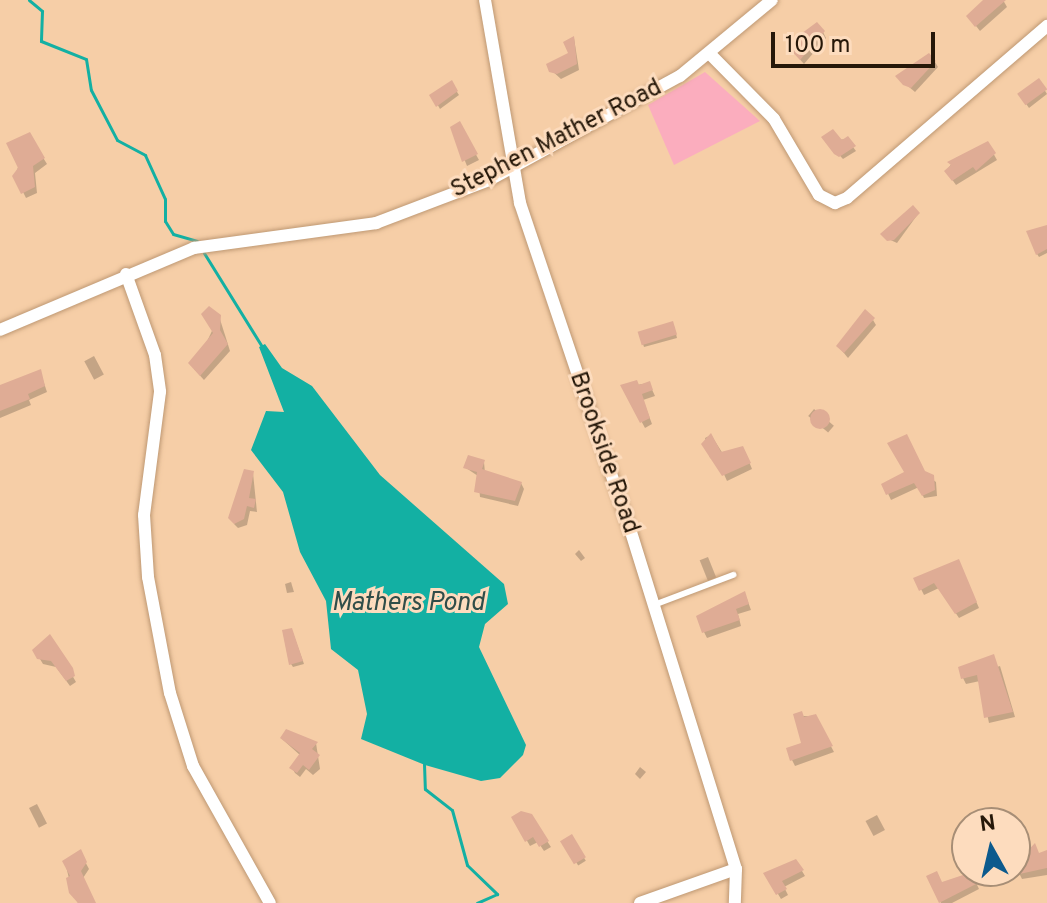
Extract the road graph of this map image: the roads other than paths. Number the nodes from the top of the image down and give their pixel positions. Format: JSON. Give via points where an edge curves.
{"nodes":[{"id":1,"x":485,"y":0,"type":"edge"},
{"id":2,"x":772,"y":0,"type":"edge"},
{"id":3,"x":1047,"y":26,"type":"edge"},
{"id":4,"x":710,"y":54,"type":"junction"},
{"id":5,"x":514,"y":167,"type":"junction"},
{"id":6,"x":126,"y":274,"type":"junction"},
{"id":7,"x":0,"y":330,"type":"edge"},
{"id":8,"x":733,"y":575,"type":"dead end"},
{"id":9,"x":654,"y":605,"type":"junction"},
{"id":10,"x":736,"y":869,"type":"junction"},
{"id":11,"x":270,"y":903,"type":"edge"},
{"id":12,"x":640,"y":903,"type":"edge"},
{"id":13,"x":735,"y":903,"type":"edge"}],
"edges":[{"from":1,"to":5,"type":"street","name":"Brookside Road"},
{"from":2,"to":4,"type":"street","name":"Stephen Mather Road"},
{"from":3,"to":4,"type":"street","via":[[835,203],[819,195],[774,119]]},
{"from":4,"to":5,"type":"street","name":"Stephen Mather Road","via":[[645,97]]},
{"from":5,"to":6,"type":"street","name":"Stephen Mather Road","via":[[387,220],[210,244]]},
{"from":5,"to":9,"type":"street","name":"Brookside Road","via":[[536,260]]},
{"from":6,"to":7,"type":"street","name":"Stephen Mather Road"},
{"from":6,"to":11,"type":"street","via":[[155,355],[160,392],[144,515],[148,577],[170,693],[193,766]]},
{"from":8,"to":9,"type":"lane"},
{"from":9,"to":10,"type":"street","name":"Brookside Road"},
{"from":10,"to":12,"type":"street"},
{"from":10,"to":13,"type":"street","name":"Brookside Road"}]}
